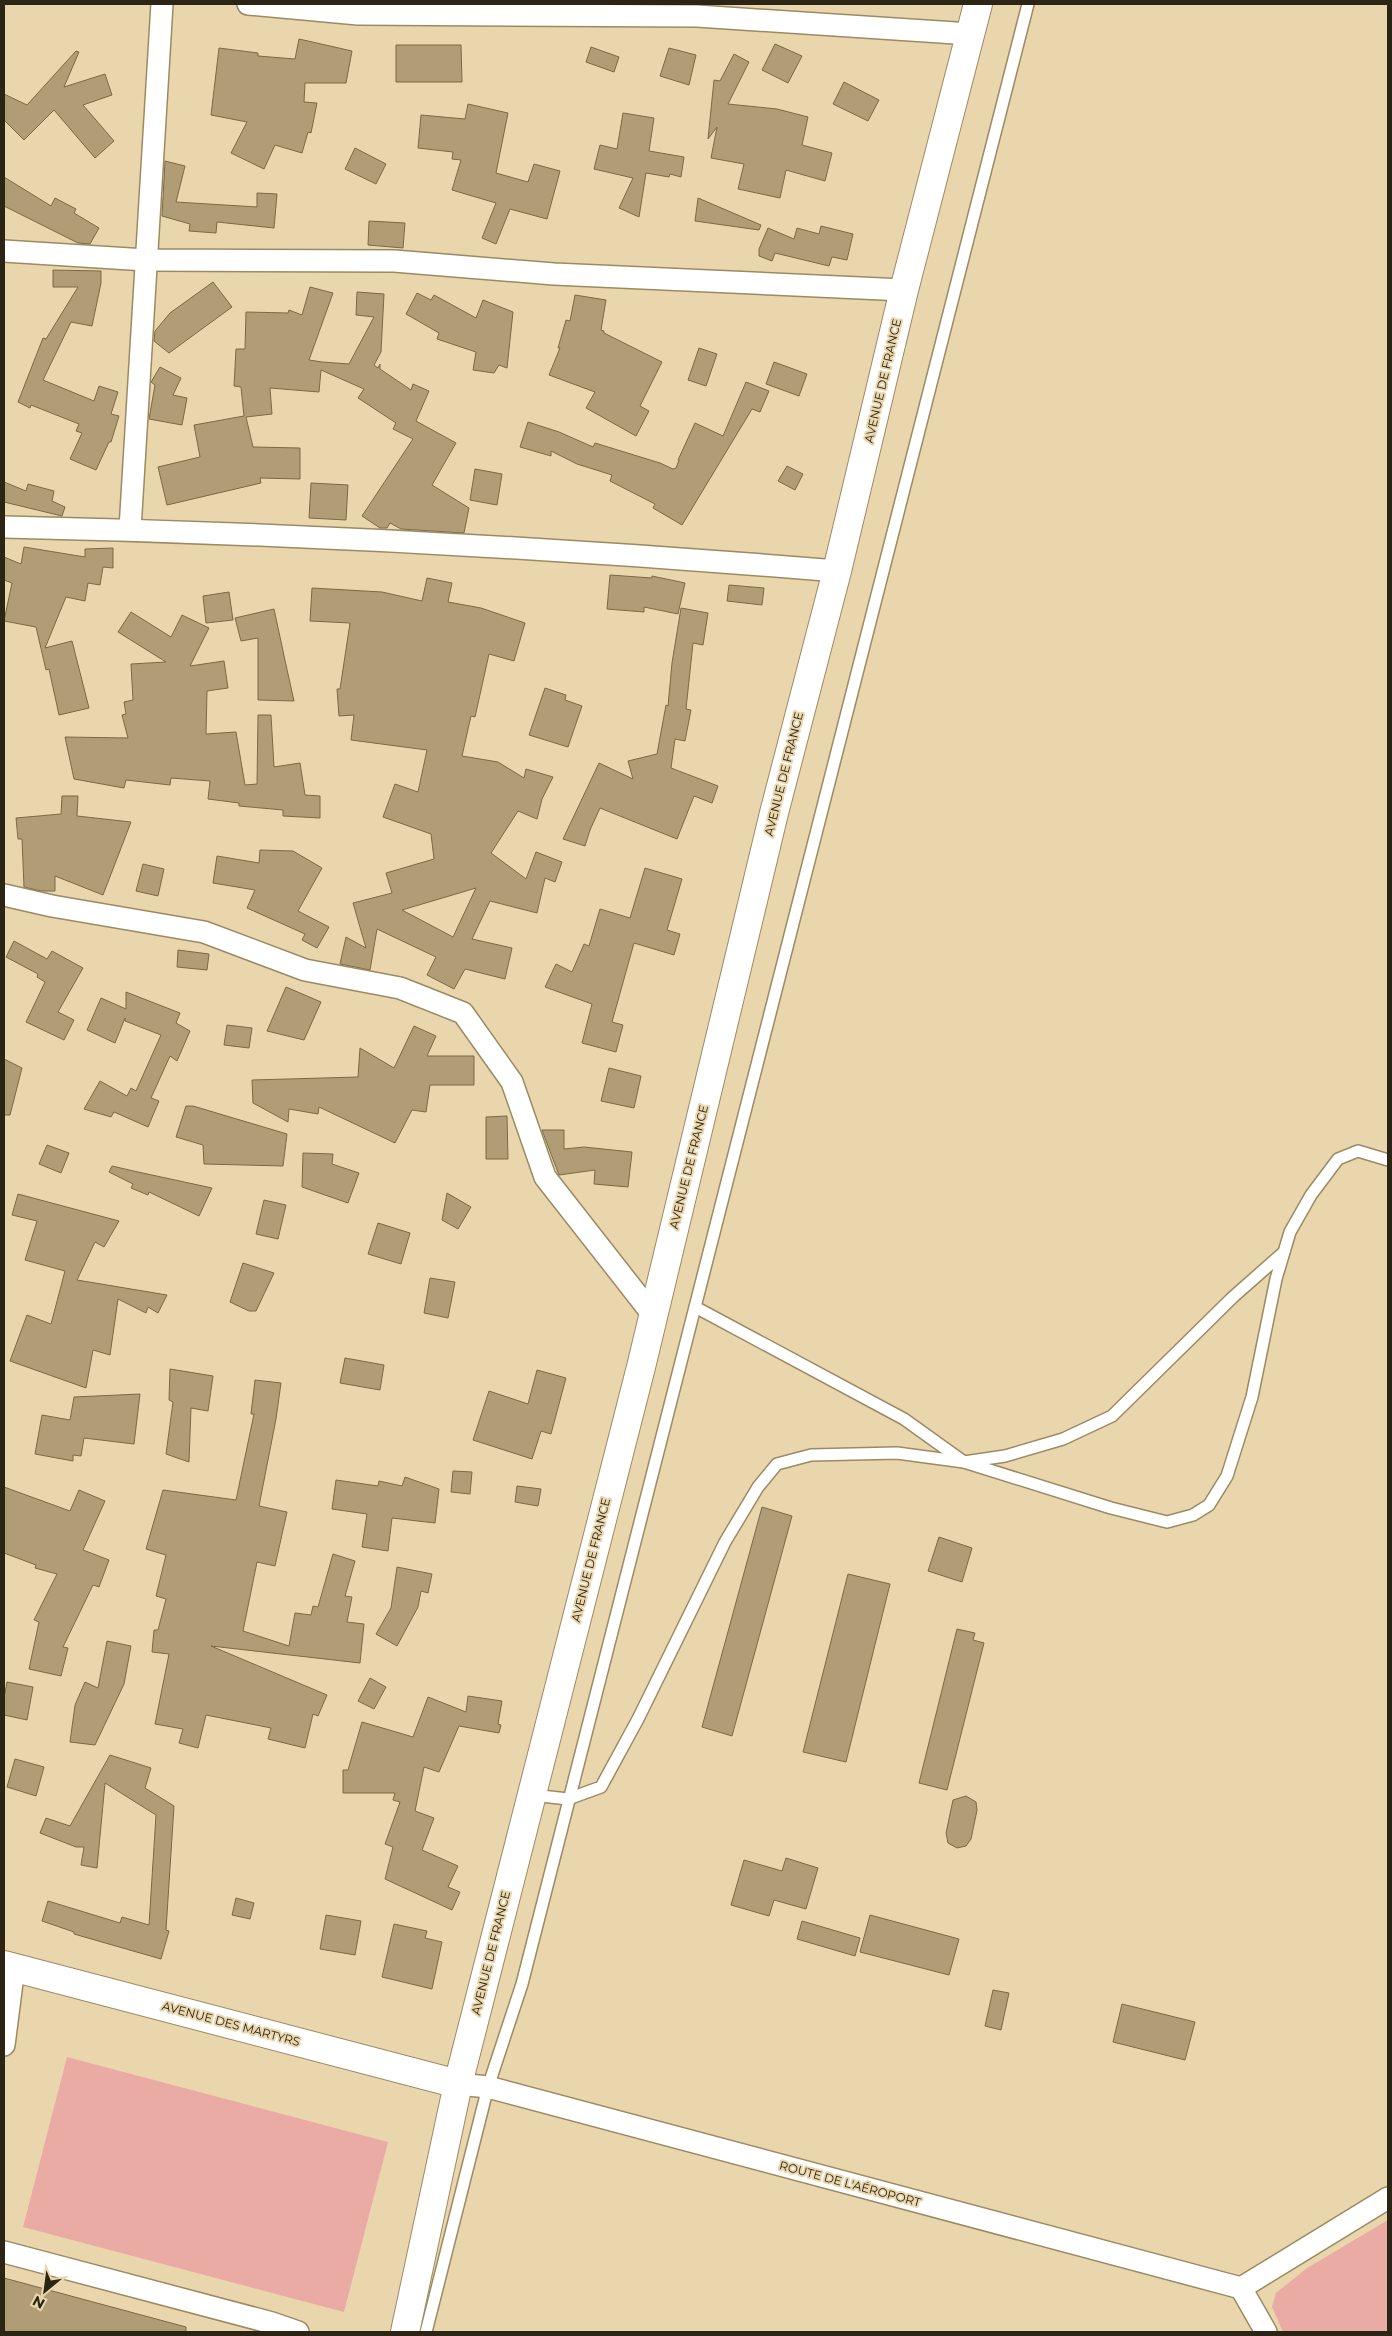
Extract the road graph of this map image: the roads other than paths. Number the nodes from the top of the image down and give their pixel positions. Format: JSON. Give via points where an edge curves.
{"nodes":[{"id":1,"x":162,"y":4,"type":"edge"},
{"id":2,"x":248,"y":4,"type":"edge"},
{"id":3,"x":978,"y":4,"type":"edge"},
{"id":4,"x":1028,"y":4,"type":"edge"},
{"id":5,"x":971,"y":34,"type":"junction"},
{"id":6,"x":4,"y":251,"type":"edge"},
{"id":7,"x":146,"y":260,"type":"junction"},
{"id":8,"x":904,"y":290,"type":"junction"},
{"id":9,"x":4,"y":527,"type":"edge"},
{"id":10,"x":130,"y":529,"type":"junction"},
{"id":11,"x":837,"y":571,"type":"junction"},
{"id":12,"x":4,"y":895,"type":"edge"},
{"id":13,"x":1388,"y":1160,"type":"edge"},
{"id":14,"x":1284,"y":1252,"type":"junction"},
{"id":15,"x":697,"y":1308,"type":"junction"},
{"id":16,"x":653,"y":1315,"type":"junction"},
{"id":17,"x":964,"y":1462,"type":"junction"},
{"id":18,"x":532,"y":1795,"type":"junction"},
{"id":19,"x":568,"y":1800,"type":"junction"},
{"id":20,"x":9,"y":1966,"type":"edge"},
{"id":21,"x":4,"y":2045,"type":"edge"},
{"id":22,"x":458,"y":2084,"type":"junction"},
{"id":23,"x":488,"y":2087,"type":"junction"},
{"id":24,"x":1388,"y":2198,"type":"edge"},
{"id":25,"x":4,"y":2252,"type":"edge"},
{"id":26,"x":1241,"y":2288,"type":"junction"},
{"id":27,"x":298,"y":2332,"type":"edge"},
{"id":28,"x":405,"y":2332,"type":"edge"},
{"id":29,"x":426,"y":2332,"type":"edge"},
{"id":30,"x":1266,"y":2332,"type":"edge"}],
"edges":[{"from":1,"to":7,"type":"street"},
{"from":2,"to":5,"type":"street","via":[[358,14],[696,16]]},
{"from":3,"to":5,"type":"main road","name":"AVENUE DE FRANCE"},
{"from":4,"to":15,"type":"lane"},
{"from":5,"to":8,"type":"main road","name":"AVENUE DE FRANCE"},
{"from":6,"to":7,"type":"street"},
{"from":7,"to":8,"type":"street","via":[[394,262],[554,274]]},
{"from":7,"to":10,"type":"street"},
{"from":8,"to":11,"type":"main road","name":"AVENUE DE FRANCE"},
{"from":9,"to":10,"type":"street"},
{"from":10,"to":11,"type":"street","via":[[612,553]]},
{"from":11,"to":16,"type":"main road","name":"AVENUE DE FRANCE","via":[[774,814]]},
{"from":12,"to":16,"type":"street","via":[[204,932],[305,970],[400,988],[463,1013],[512,1082],[545,1177]]},
{"from":13,"to":14,"type":"lane","via":[[1358,1152],[1338,1159],[1290,1232]]},
{"from":14,"to":17,"type":"lane","via":[[1233,1297],[1112,1416],[1053,1442],[1005,1456]]},
{"from":14,"to":17,"type":"lane","via":[[1252,1397],[1227,1476],[1209,1505],[1167,1522]]},
{"from":15,"to":17,"type":"lane","via":[[904,1420]]},
{"from":15,"to":19,"type":"lane"},
{"from":16,"to":18,"type":"main road","name":"AVENUE DE FRANCE"},
{"from":17,"to":19,"type":"lane","via":[[897,1453],[821,1454],[777,1464],[758,1488],[726,1542],[601,1787]]},
{"from":18,"to":19,"type":"lane"},
{"from":18,"to":22,"type":"main road","name":"AVENUE DE FRANCE"},
{"from":19,"to":23,"type":"lane","via":[[522,1984]]},
{"from":20,"to":21,"type":"street"},
{"from":20,"to":22,"type":"main road","name":"AVENUE DES MARTYRS"},
{"from":22,"to":23,"type":"street","name":"ROUTE DE L'AÉROPORT"},
{"from":22,"to":28,"type":"main road","name":"AVENUE DE FRANCE"},
{"from":23,"to":26,"type":"street","name":"ROUTE DE L'AÉROPORT"},
{"from":23,"to":29,"type":"lane"},
{"from":24,"to":26,"type":"street"},
{"from":25,"to":27,"type":"street"},
{"from":26,"to":30,"type":"street"}]}
